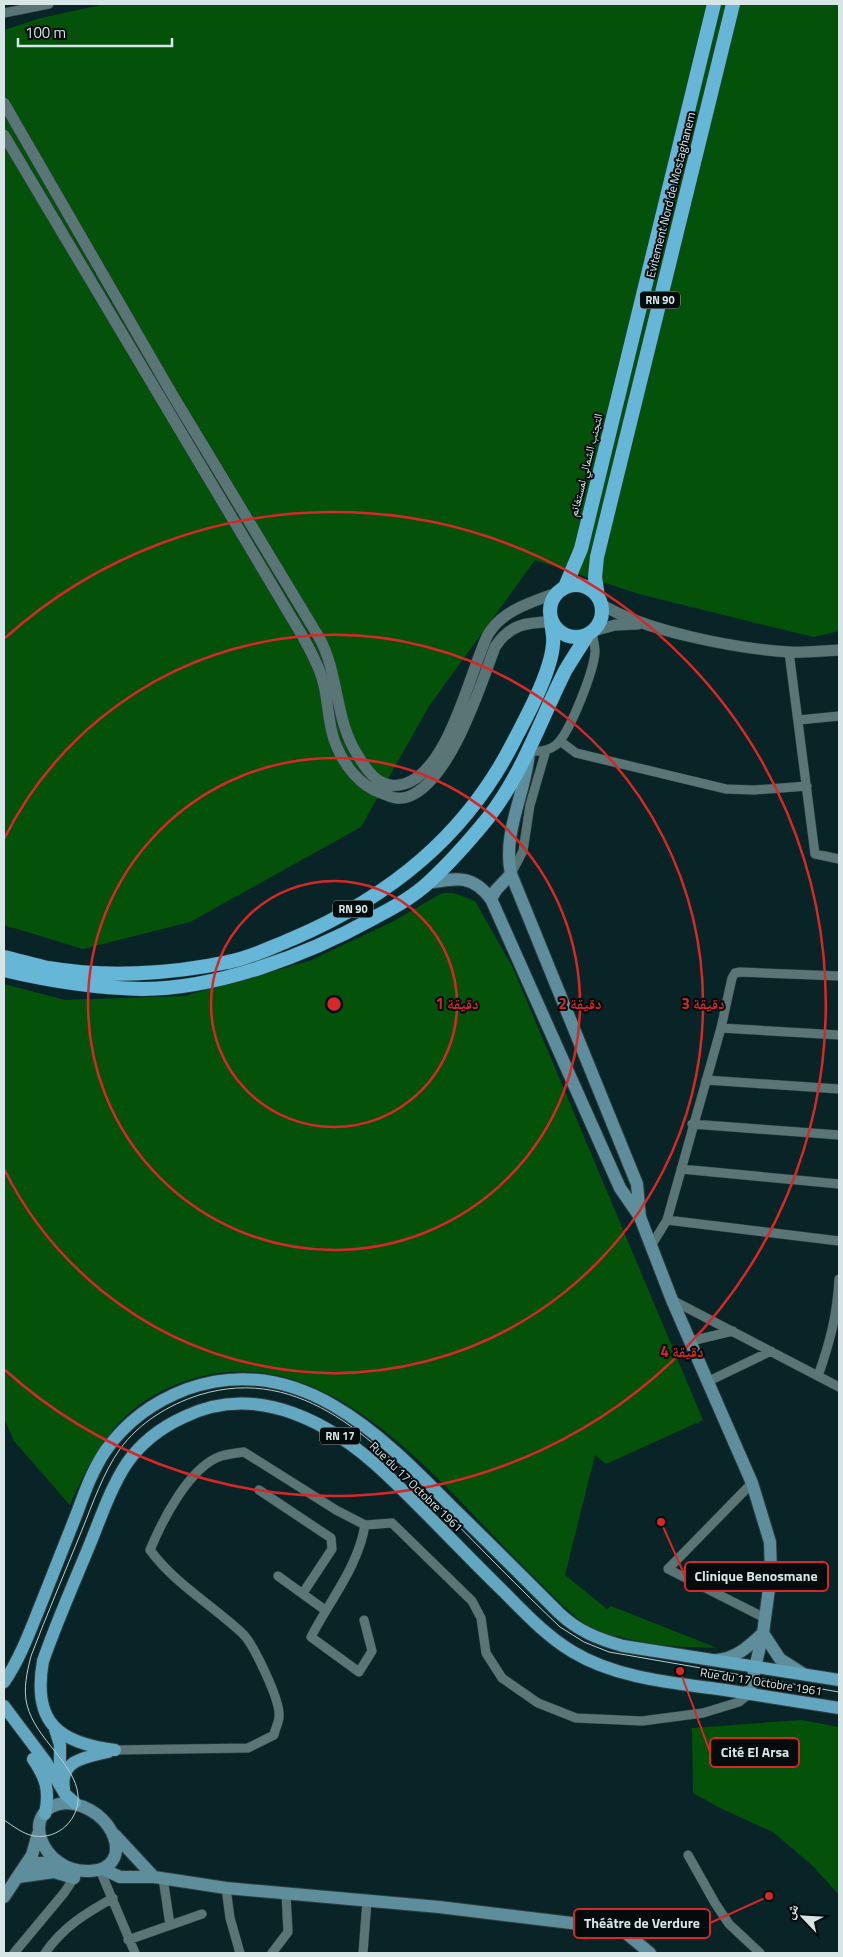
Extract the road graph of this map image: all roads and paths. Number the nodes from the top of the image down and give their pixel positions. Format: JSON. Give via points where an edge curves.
{"nodes":[{"id":1,"x":49,"y":4,"type":"edge"},
{"id":2,"x":714,"y":4,"type":"edge"},
{"id":3,"x":733,"y":4,"type":"edge"},
{"id":4,"x":4,"y":13,"type":"edge"},
{"id":5,"x":4,"y":103,"type":"edge"},
{"id":6,"x":4,"y":135,"type":"edge"},
{"id":7,"x":630,"y":349,"type":"joint"},
{"id":8,"x":560,"y":590,"type":"junction"},
{"id":9,"x":600,"y":601,"type":"junction"},
{"id":10,"x":551,"y":622,"type":"junction"},
{"id":11,"x":645,"y":624,"type":"junction"},
{"id":12,"x":591,"y":633,"type":"junction"},
{"id":13,"x":839,"y":650,"type":"edge"},
{"id":14,"x":790,"y":652,"type":"junction"},
{"id":15,"x":839,"y":716,"type":"edge"},
{"id":16,"x":800,"y":720,"type":"junction"},
{"id":17,"x":560,"y":741,"type":"junction"},
{"id":18,"x":546,"y":750,"type":"junction"},
{"id":19,"x":530,"y":752,"type":"junction"},
{"id":20,"x":807,"y":786,"type":"junction"},
{"id":21,"x":839,"y":859,"type":"edge"},
{"id":22,"x":511,"y":874,"type":"junction"},
{"id":23,"x":428,"y":883,"type":"junction"},
{"id":24,"x":491,"y":899,"type":"junction"},
{"id":25,"x":4,"y":956,"type":"edge"},
{"id":26,"x":4,"y":970,"type":"edge"},
{"id":27,"x":839,"y":976,"type":"edge"},
{"id":28,"x":720,"y":1028,"type":"junction"},
{"id":29,"x":839,"y":1035,"type":"edge"},
{"id":30,"x":706,"y":1080,"type":"junction"},
{"id":31,"x":839,"y":1089,"type":"edge"},
{"id":32,"x":692,"y":1124,"type":"junction"},
{"id":33,"x":839,"y":1135,"type":"edge"},
{"id":34,"x":681,"y":1169,"type":"junction"},
{"id":35,"x":839,"y":1184,"type":"edge"},
{"id":36,"x":640,"y":1217,"type":"junction"},
{"id":37,"x":667,"y":1220,"type":"junction"},
{"id":38,"x":839,"y":1241,"type":"edge"},
{"id":39,"x":651,"y":1246,"type":"junction"},
{"id":40,"x":839,"y":1279,"type":"edge"},
{"id":41,"x":672,"y":1300,"type":"junction"},
{"id":42,"x":838,"y":1312,"type":"edge"},
{"id":43,"x":733,"y":1331,"type":"junction"},
{"id":44,"x":692,"y":1341,"type":"junction"},
{"id":45,"x":771,"y":1351,"type":"junction"},
{"id":46,"x":818,"y":1376,"type":"junction"},
{"id":47,"x":709,"y":1381,"type":"junction"},
{"id":48,"x":839,"y":1387,"type":"edge"},
{"id":49,"x":752,"y":1483,"type":"junction"},
{"id":50,"x":259,"y":1490,"type":"dead end"},
{"id":51,"x":366,"y":1525,"type":"junction"},
{"id":52,"x":278,"y":1576,"type":"dead end"},
{"id":53,"x":303,"y":1593,"type":"junction"},
{"id":54,"x":325,"y":1610,"type":"junction"},
{"id":55,"x":765,"y":1618,"type":"junction"},
{"id":56,"x":364,"y":1620,"type":"dead end"},
{"id":57,"x":763,"y":1633,"type":"junction"},
{"id":58,"x":717,"y":1660,"type":"junction"},
{"id":59,"x":9,"y":1666,"type":"edge"},
{"id":60,"x":757,"y":1667,"type":"junction"},
{"id":61,"x":802,"y":1673,"type":"junction"},
{"id":62,"x":839,"y":1680,"type":"edge"},
{"id":63,"x":4,"y":1682,"type":"edge"},
{"id":64,"x":749,"y":1694,"type":"junction"},
{"id":65,"x":4,"y":1706,"type":"edge"},
{"id":66,"x":839,"y":1708,"type":"edge"},
{"id":67,"x":4,"y":1718,"type":"edge"},
{"id":68,"x":54,"y":1728,"type":"junction"},
{"id":69,"x":116,"y":1750,"type":"junction"},
{"id":70,"x":62,"y":1789,"type":"junction"},
{"id":71,"x":74,"y":1803,"type":"junction"},
{"id":72,"x":45,"y":1814,"type":"junction"},
{"id":73,"x":39,"y":1832,"type":"junction"},
{"id":74,"x":115,"y":1835,"type":"junction"},
{"id":75,"x":688,"y":1855,"type":"dead end"},
{"id":76,"x":60,"y":1863,"type":"junction"},
{"id":77,"x":101,"y":1869,"type":"junction"},
{"id":78,"x":76,"y":1874,"type":"junction"},
{"id":79,"x":18,"y":1877,"type":"junction"},
{"id":80,"x":159,"y":1878,"type":"junction"},
{"id":81,"x":226,"y":1888,"type":"junction"},
{"id":82,"x":286,"y":1894,"type":"junction"},
{"id":83,"x":4,"y":1897,"type":"edge"},
{"id":84,"x":113,"y":1898,"type":"junction"},
{"id":85,"x":367,"y":1901,"type":"junction"},
{"id":86,"x":202,"y":1914,"type":"dead end"},
{"id":87,"x":170,"y":1925,"type":"junction"},
{"id":88,"x":128,"y":1940,"type":"junction"},
{"id":89,"x":133,"y":1952,"type":"edge"},
{"id":90,"x":14,"y":1953,"type":"edge"},
{"id":91,"x":45,"y":1953,"type":"edge"},
{"id":92,"x":240,"y":1953,"type":"edge"},
{"id":93,"x":272,"y":1953,"type":"edge"},
{"id":94,"x":362,"y":1953,"type":"edge"},
{"id":95,"x":650,"y":1953,"type":"edge"},
{"id":96,"x":760,"y":1953,"type":"edge"}],
"edges":[{"from":1,"to":4,"type":"street"},
{"from":2,"to":7,"type":"highway","name":"Evitement Nord de Mostaghanem","number":"RN 90"},
{"from":3,"to":9,"type":"highway","name":"Evitement Nord de Mostaghanem","number":"RN 90","via":[[598,557],[595,577]]},
{"from":5,"to":8,"type":"street","via":[[172,394],[324,646],[334,673],[349,740],[372,776],[379,782],[394,786],[412,782],[421,774],[445,740],[490,631],[508,613]]},
{"from":6,"to":10,"type":"street","via":[[303,637],[322,678],[335,743],[358,779],[374,791],[396,799],[410,797],[427,786],[444,765],[457,740],[502,636],[522,624]]},
{"from":7,"to":8,"type":"highway","name":"التجنب الشمالي لمستغانم","number":"RN 90","via":[[581,549]]},
{"from":8,"to":9,"type":"highway","via":[[580,585],[587,587]]},
{"from":8,"to":10,"type":"highway","via":[[550,607]]},
{"from":9,"to":11,"type":"street","via":[[616,614]]},
{"from":9,"to":12,"type":"highway","via":[[601,619]]},
{"from":10,"to":12,"type":"highway","via":[[573,638]]},
{"from":10,"to":25,"type":"highway","number":"RN 90","via":[[554,644],[550,659],[498,774],[468,814],[439,844],[378,894],[330,923],[230,962],[178,970],[97,973],[48,968]]},
{"from":11,"to":12,"type":"street","via":[[614,625]]},
{"from":11,"to":14,"type":"street","via":[[687,635]]},
{"from":12,"to":17,"type":"street","via":[[595,653],[590,672]]},
{"from":12,"to":19,"type":"highway","number":"RN 90","via":[[565,671]]},
{"from":13,"to":14,"type":"street"},
{"from":14,"to":16,"type":"street"},
{"from":15,"to":16,"type":"street"},
{"from":16,"to":20,"type":"street"},
{"from":17,"to":18,"type":"street"},
{"from":17,"to":20,"type":"street","via":[[576,753],[726,789]]},
{"from":18,"to":19,"type":"street"},
{"from":18,"to":22,"type":"street","via":[[530,805],[523,851]]},
{"from":19,"to":22,"type":"main road","via":[[510,835],[508,856]]},
{"from":19,"to":23,"type":"highway","number":"RN 90","via":[[488,818]]},
{"from":20,"to":21,"type":"street","via":[[815,854]]},
{"from":22,"to":24,"type":"main road"},
{"from":22,"to":36,"type":"main road","via":[[637,1184]]},
{"from":23,"to":24,"type":"main road","via":[[452,878],[470,880]]},
{"from":23,"to":26,"type":"highway","number":"RN 90","via":[[400,904],[345,934],[287,959],[214,979],[144,989],[91,986]]},
{"from":24,"to":36,"type":"main road","via":[[620,1188]]},
{"from":27,"to":28,"type":"street","via":[[735,973]]},
{"from":28,"to":29,"type":"street"},
{"from":28,"to":30,"type":"street"},
{"from":30,"to":31,"type":"street"},
{"from":30,"to":32,"type":"street"},
{"from":32,"to":33,"type":"street"},
{"from":32,"to":34,"type":"street"},
{"from":34,"to":35,"type":"street"},
{"from":34,"to":37,"type":"street"},
{"from":36,"to":39,"type":"main road"},
{"from":37,"to":38,"type":"street"},
{"from":37,"to":39,"type":"street"},
{"from":39,"to":41,"type":"main road"},
{"from":40,"to":42,"type":"street"},
{"from":41,"to":43,"type":"street"},
{"from":41,"to":44,"type":"main road"},
{"from":42,"to":46,"type":"street"},
{"from":43,"to":44,"type":"street"},
{"from":43,"to":45,"type":"street"},
{"from":44,"to":47,"type":"main road"},
{"from":45,"to":46,"type":"street"},
{"from":45,"to":47,"type":"street"},
{"from":46,"to":48,"type":"street"},
{"from":47,"to":49,"type":"main road"},
{"from":49,"to":55,"type":"main road","via":[[770,1542],[771,1574]]},
{"from":49,"to":55,"type":"street","via":[[668,1569]]},
{"from":50,"to":53,"type":"street","via":[[331,1538],[332,1549]]},
{"from":51,"to":54,"type":"street","via":[[362,1544],[348,1575]]},
{"from":51,"to":64,"type":"street","via":[[392,1522],[472,1601],[481,1618],[486,1653],[502,1678],[538,1704],[576,1718],[642,1721],[703,1714],[738,1702]]},
{"from":51,"to":69,"type":"street","via":[[336,1510],[244,1452],[220,1456],[196,1473],[161,1525],[150,1550],[165,1570],[244,1634],[261,1664],[280,1716],[274,1735],[248,1748]]},
{"from":52,"to":53,"type":"street"},
{"from":53,"to":54,"type":"street"},
{"from":54,"to":56,"type":"street","via":[[311,1637],[359,1672],[372,1651]]},
{"from":55,"to":57,"type":"main road"},
{"from":57,"to":58,"type":"main road","via":[[745,1650],[729,1659]]},
{"from":57,"to":60,"type":"main road"},
{"from":57,"to":61,"type":"main road","via":[[780,1658]]},
{"from":58,"to":59,"type":"main road","name":"Rue du 17 Octobre 1961","number":"RN 17","via":[[623,1646],[578,1629],[414,1468],[358,1420],[323,1399],[291,1386],[248,1379],[214,1381],[178,1392],[145,1411],[119,1434],[106,1450],[87,1487],[25,1643]]},
{"from":58,"to":60,"type":"main road","name":"Rue du 17 Octobre 1961","number":"RN 17"},
{"from":59,"to":63,"type":"main road","name":"Rue du 17 Octobre 1961","number":"RN 17"},
{"from":60,"to":61,"type":"main road","name":"Rue du 17 Octobre 1961","number":"RN 17"},
{"from":60,"to":64,"type":"main road"},
{"from":61,"to":62,"type":"main road","name":"Rue du 17 Octobre 1961","number":"RN 17"},
{"from":64,"to":66,"type":"main road","name":"Rue du 17 Octobre 1961","number":"RN 17"},
{"from":64,"to":68,"type":"main road","name":"Rue du 17 Octobre 1961","number":"RN 17","via":[[625,1673],[573,1653],[534,1622],[386,1474],[354,1447],[304,1417],[272,1406],[240,1403],[192,1413],[165,1426],[138,1450],[118,1479],[42,1661],[41,1700]]},
{"from":65,"to":70,"type":"main road"},
{"from":67,"to":72,"type":"main road","via":[[45,1779],[48,1794]]},
{"from":68,"to":69,"type":"main road","via":[[74,1741]]},
{"from":68,"to":70,"type":"main road","name":"Rue du 17 Octobre 1961","via":[[60,1745]]},
{"from":69,"to":70,"type":"main road","via":[[75,1760],[65,1773]]},
{"from":70,"to":71,"type":"main road"},
{"from":71,"to":72,"type":"main road","via":[[55,1805]]},
{"from":71,"to":74,"type":"main road","via":[[100,1816]]},
{"from":72,"to":73,"type":"main road"},
{"from":73,"to":76,"type":"main road","via":[[45,1851]]},
{"from":73,"to":79,"type":"main road","via":[[32,1855]]},
{"from":74,"to":77,"type":"main road","via":[[114,1854]]},
{"from":74,"to":80,"type":"main road"},
{"from":75,"to":96,"type":"street","via":[[729,1924]]},
{"from":76,"to":78,"type":"main road"},
{"from":76,"to":79,"type":"main road","via":[[38,1863]]},
{"from":77,"to":78,"type":"main road"},
{"from":77,"to":80,"type":"main road","via":[[120,1877]]},
{"from":77,"to":84,"type":"street"},
{"from":78,"to":79,"type":"main road","via":[[54,1872]]},
{"from":78,"to":90,"type":"street"},
{"from":79,"to":83,"type":"main road"},
{"from":80,"to":81,"type":"main road"},
{"from":80,"to":87,"type":"street"},
{"from":81,"to":82,"type":"main road"},
{"from":81,"to":92,"type":"street"},
{"from":82,"to":85,"type":"main road"},
{"from":82,"to":93,"type":"street","via":[[288,1932]]},
{"from":84,"to":88,"type":"street"},
{"from":84,"to":91,"type":"street","via":[[72,1923]]},
{"from":85,"to":94,"type":"street"},
{"from":85,"to":95,"type":"main road","via":[[532,1917],[621,1930]]},
{"from":86,"to":87,"type":"street"},
{"from":87,"to":88,"type":"street"},
{"from":88,"to":89,"type":"street"}]}
